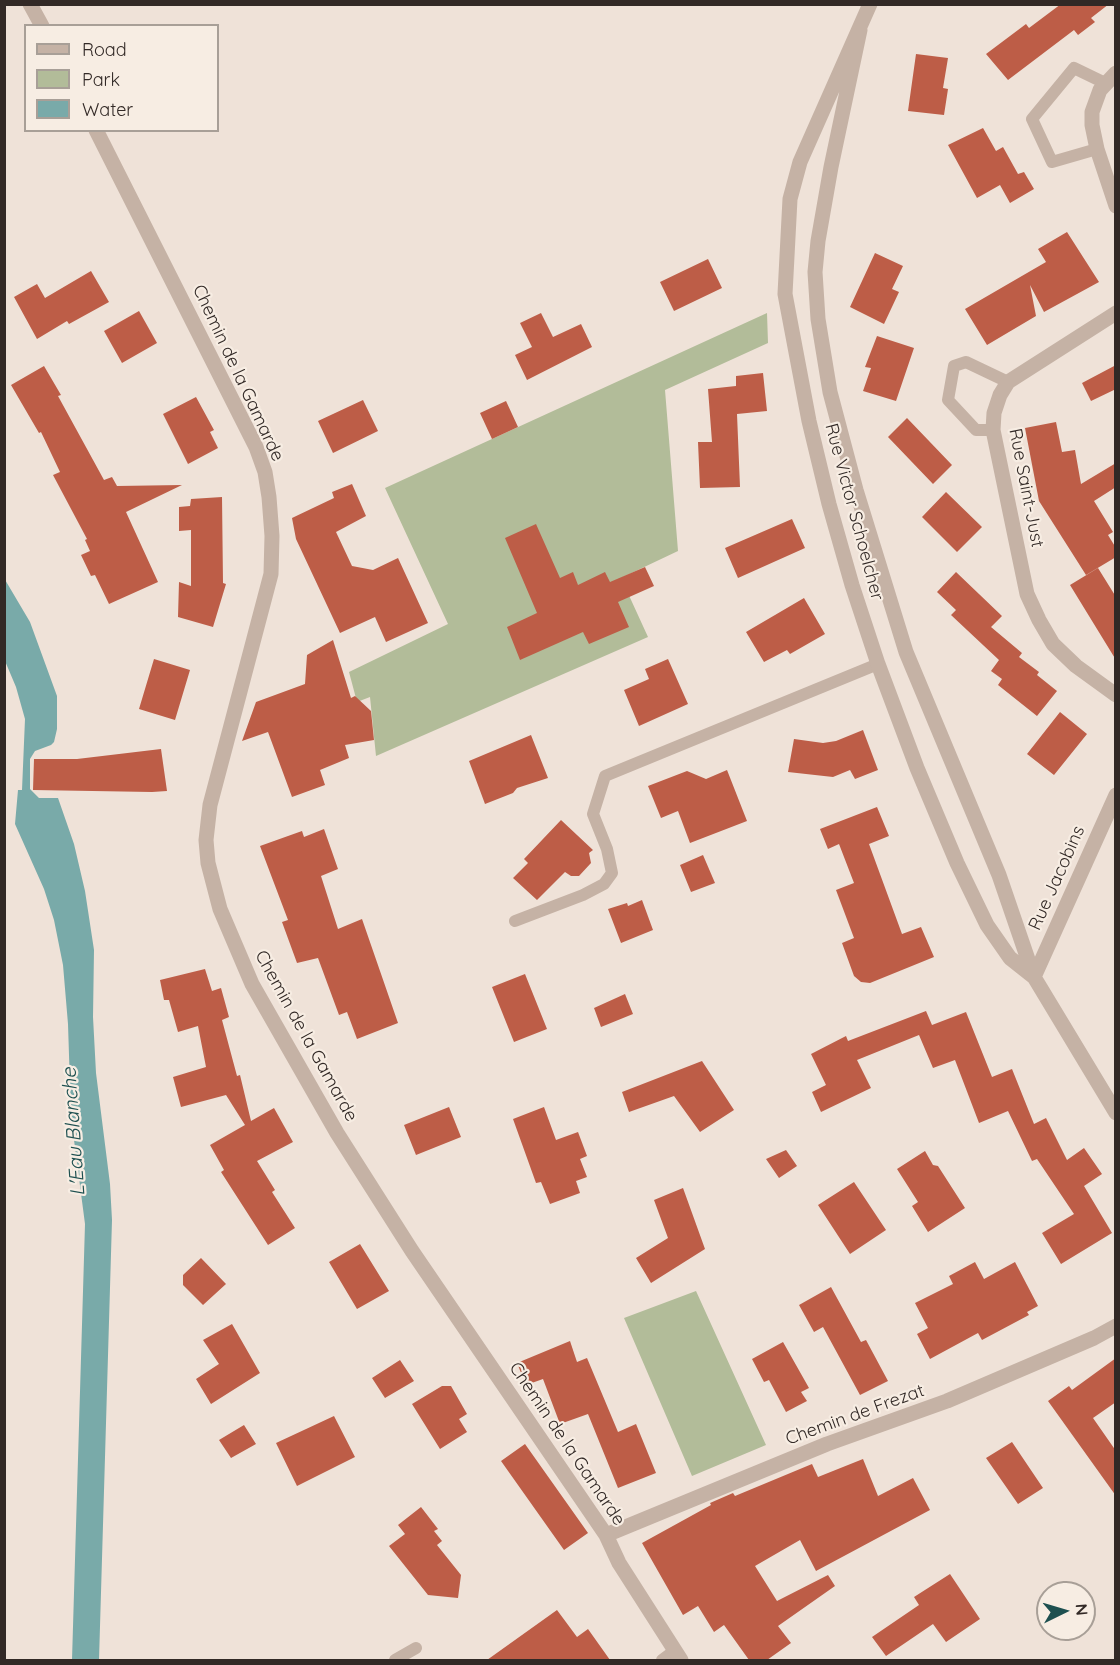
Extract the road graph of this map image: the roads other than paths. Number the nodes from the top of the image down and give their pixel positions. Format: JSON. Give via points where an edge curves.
{"nodes":[{"id":1,"x":30,"y":4,"type":"edge"},
{"id":2,"x":870,"y":4,"type":"edge"},
{"id":3,"x":41,"y":24,"type":"edge"},
{"id":4,"x":860,"y":30,"type":"junction"},
{"id":5,"x":1110,"y":78,"type":"edge"},
{"id":6,"x":97,"y":132,"type":"edge"},
{"id":7,"x":1097,"y":149,"type":"junction"},
{"id":8,"x":1116,"y":206,"type":"edge"},
{"id":9,"x":1116,"y":313,"type":"edge"},
{"id":10,"x":1008,"y":382,"type":"junction"},
{"id":11,"x":993,"y":430,"type":"junction"},
{"id":12,"x":878,"y":664,"type":"junction"},
{"id":13,"x":1116,"y":695,"type":"edge"},
{"id":14,"x":1114,"y":804,"type":"edge"},
{"id":15,"x":515,"y":921,"type":"dead end"},
{"id":16,"x":1034,"y":977,"type":"junction"},
{"id":17,"x":1116,"y":1113,"type":"edge"},
{"id":18,"x":1116,"y":1326,"type":"edge"},
{"id":19,"x":606,"y":1535,"type":"junction"},
{"id":20,"x":416,"y":1648,"type":"dead end"},
{"id":21,"x":672,"y":1657,"type":"edge"},
{"id":22,"x":395,"y":1660,"type":"edge"}],
"edges":[{"from":1,"to":3,"type":"street"},
{"from":2,"to":4,"type":"street","name":"Rue Victor Schoelcher"},
{"from":4,"to":12,"type":"street","name":"Rue Victor Schoelcher","via":[[800,162],[790,198],[785,294],[808,421],[852,585]]},
{"from":4,"to":16,"type":"street","name":"Rue Victor Schoelcher","via":[[831,167],[815,272],[830,392],[906,652],[999,875]]},
{"from":5,"to":7,"type":"street","via":[[1100,90],[1092,112]]},
{"from":5,"to":7,"type":"lane","via":[[1074,68],[1032,119],[1052,162]]},
{"from":6,"to":19,"type":"street","name":"Chemin de la Gamarde","via":[[256,447],[269,497],[271,574],[210,805],[208,863],[220,909],[252,984],[337,1133],[412,1251]]},
{"from":7,"to":8,"type":"street"},
{"from":9,"to":10,"type":"street"},
{"from":10,"to":11,"type":"street","name":"Rue Saint-Just","via":[[994,413]]},
{"from":10,"to":11,"type":"lane","via":[[966,362],[954,366],[948,400],[976,430]]},
{"from":11,"to":13,"type":"street","name":"Rue Saint-Just","via":[[1027,594],[1039,620],[1053,644]]},
{"from":12,"to":15,"type":"lane","via":[[605,776],[593,814],[608,849],[612,873],[604,884],[583,895]]},
{"from":12,"to":16,"type":"street","name":"Rue Victor Schoelcher","via":[[916,768],[987,925],[1010,958]]},
{"from":14,"to":16,"type":"street","name":"Rue Jacobins"},
{"from":16,"to":17,"type":"street","name":"Rue Victor Schoelcher"},
{"from":18,"to":19,"type":"street","name":"Chemin de Frezat","via":[[947,1401],[827,1444]]},
{"from":19,"to":21,"type":"street","name":"Chemin de la Gamarde"},
{"from":20,"to":22,"type":"lane"}]}
